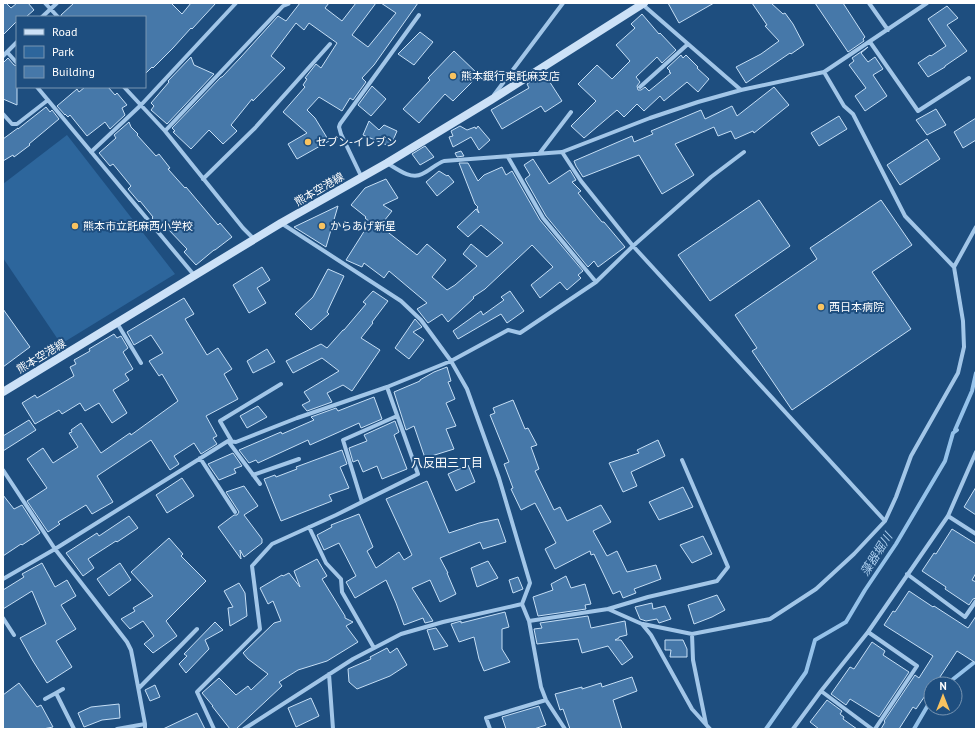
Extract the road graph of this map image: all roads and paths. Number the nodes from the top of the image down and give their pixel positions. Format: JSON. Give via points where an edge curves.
{"nodes":[{"id":1,"x":45,"y":3,"type":"edge"},
{"id":2,"x":57,"y":3,"type":"edge"},
{"id":3,"x":236,"y":3,"type":"edge"},
{"id":4,"x":289,"y":3,"type":"edge"},
{"id":5,"x":563,"y":3,"type":"edge"},
{"id":6,"x":642,"y":3,"type":"edge"},
{"id":7,"x":869,"y":3,"type":"edge"},
{"id":8,"x":927,"y":3,"type":"edge"},
{"id":9,"x":281,"y":4,"type":"edge"},
{"id":10,"x":50,"y":9,"type":"junction"},
{"id":11,"x":43,"y":16,"type":"edge"},
{"id":12,"x":57,"y":16,"type":"edge"},
{"id":13,"x":419,"y":16,"type":"dead end"},
{"id":14,"x":888,"y":30,"type":"junction"},
{"id":15,"x":870,"y":42,"type":"junction"},
{"id":16,"x":16,"y":43,"type":"edge"},
{"id":17,"x":330,"y":44,"type":"dead end"},
{"id":18,"x":688,"y":44,"type":"junction"},
{"id":19,"x":8,"y":52,"type":"junction"},
{"id":20,"x":3,"y":56,"type":"edge"},
{"id":21,"x":16,"y":62,"type":"edge"},
{"id":22,"x":824,"y":72,"type":"junction"},
{"id":23,"x":969,"y":78,"type":"dead end"},
{"id":24,"x":640,"y":87,"type":"dead end"},
{"id":25,"x":38,"y":88,"type":"edge"},
{"id":26,"x":125,"y":88,"type":"edge"},
{"id":27,"x":741,"y":90,"type":"junction"},
{"id":28,"x":48,"y":100,"type":"junction"},
{"id":29,"x":491,"y":100,"type":"junction"},
{"id":30,"x":141,"y":105,"type":"junction"},
{"id":31,"x":571,"y":112,"type":"dead end"},
{"id":32,"x":3,"y":114,"type":"edge"},
{"id":33,"x":165,"y":131,"type":"junction"},
{"id":34,"x":91,"y":152,"type":"junction"},
{"id":35,"x":562,"y":152,"type":"junction"},
{"id":36,"x":744,"y":152,"type":"dead end"},
{"id":37,"x":539,"y":154,"type":"junction"},
{"id":38,"x":508,"y":157,"type":"junction"},
{"id":39,"x":387,"y":163,"type":"junction"},
{"id":40,"x":362,"y":178,"type":"junction"},
{"id":41,"x":203,"y":179,"type":"junction"},
{"id":42,"x":281,"y":223,"type":"junction"},
{"id":43,"x":976,"y":227,"type":"edge"},
{"id":44,"x":255,"y":240,"type":"junction"},
{"id":45,"x":633,"y":246,"type":"junction"},
{"id":46,"x":954,"y":267,"type":"junction"},
{"id":47,"x":195,"y":276,"type":"junction"},
{"id":48,"x":596,"y":282,"type":"junction"},
{"id":49,"x":117,"y":323,"type":"junction"},
{"id":50,"x":451,"y":360,"type":"junction"},
{"id":51,"x":142,"y":363,"type":"dead end"},
{"id":52,"x":281,"y":384,"type":"dead end"},
{"id":53,"x":387,"y":387,"type":"junction"},
{"id":54,"x":3,"y":392,"type":"edge"},
{"id":55,"x":397,"y":416,"type":"junction"},
{"id":56,"x":229,"y":440,"type":"junction"},
{"id":57,"x":976,"y":452,"type":"edge"},
{"id":58,"x":200,"y":458,"type":"junction"},
{"id":59,"x":299,"y":459,"type":"dead end"},
{"id":60,"x":682,"y":460,"type":"dead end"},
{"id":61,"x":3,"y":470,"type":"edge"},
{"id":62,"x":253,"y":475,"type":"junction"},
{"id":63,"x":260,"y":484,"type":"dead end"},
{"id":64,"x":362,"y":502,"type":"junction"},
{"id":65,"x":236,"y":512,"type":"dead end"},
{"id":66,"x":948,"y":516,"type":"junction"},
{"id":67,"x":885,"y":521,"type":"junction"},
{"id":68,"x":309,"y":527,"type":"junction"},
{"id":69,"x":976,"y":534,"type":"edge"},
{"id":70,"x":55,"y":549,"type":"junction"},
{"id":71,"x":907,"y":574,"type":"junction"},
{"id":72,"x":3,"y":579,"type":"edge"},
{"id":73,"x":976,"y":601,"type":"edge"},
{"id":74,"x":522,"y":604,"type":"junction"},
{"id":75,"x":608,"y":609,"type":"junction"},
{"id":76,"x":3,"y":618,"type":"edge"},
{"id":77,"x":529,"y":621,"type":"junction"},
{"id":78,"x":642,"y":624,"type":"junction"},
{"id":79,"x":197,"y":629,"type":"dead end"},
{"id":80,"x":868,"y":632,"type":"junction"},
{"id":81,"x":692,"y":634,"type":"junction"},
{"id":82,"x":14,"y":635,"type":"dead end"},
{"id":83,"x":374,"y":648,"type":"junction"},
{"id":84,"x":329,"y":674,"type":"junction"},
{"id":85,"x":139,"y":688,"type":"junction"},
{"id":86,"x":63,"y":689,"type":"dead end"},
{"id":87,"x":821,"y":691,"type":"junction"},
{"id":88,"x":56,"y":693,"type":"junction"},
{"id":89,"x":45,"y":699,"type":"dead end"},
{"id":90,"x":546,"y":700,"type":"junction"},
{"id":91,"x":706,"y":725,"type":"junction"},
{"id":92,"x":145,"y":727,"type":"edge"},
{"id":93,"x":74,"y":729,"type":"edge"},
{"id":94,"x":117,"y":729,"type":"edge"},
{"id":95,"x":214,"y":729,"type":"edge"},
{"id":96,"x":244,"y":729,"type":"edge"},
{"id":97,"x":333,"y":729,"type":"edge"},
{"id":98,"x":490,"y":729,"type":"edge"},
{"id":99,"x":565,"y":729,"type":"edge"},
{"id":100,"x":710,"y":729,"type":"edge"},
{"id":101,"x":793,"y":729,"type":"edge"},
{"id":102,"x":872,"y":729,"type":"edge"},
{"id":103,"x":875,"y":729,"type":"edge"}],
"edges":[{"from":1,"to":10,"type":"street"},
{"from":2,"to":10,"type":"street"},
{"from":3,"to":30,"type":"street"},
{"from":4,"to":9,"type":"street"},
{"from":5,"to":29,"type":"street"},
{"from":6,"to":18,"type":"street"},
{"from":6,"to":29,"type":"main road","name":"熊本空港線"},
{"from":7,"to":14,"type":"street"},
{"from":8,"to":14,"type":"street"},
{"from":9,"to":33,"type":"street"},
{"from":10,"to":11,"type":"street"},
{"from":10,"to":12,"type":"street"},
{"from":13,"to":40,"type":"street","via":[[340,124],[341,134]]},
{"from":14,"to":15,"type":"street"},
{"from":15,"to":22,"type":"street"},
{"from":15,"to":23,"type":"street","via":[[918,111]]},
{"from":16,"to":19,"type":"street"},
{"from":17,"to":41,"type":"street","via":[[255,128]]},
{"from":18,"to":24,"type":"street"},
{"from":18,"to":27,"type":"street"},
{"from":19,"to":20,"type":"street"},
{"from":19,"to":21,"type":"street"},
{"from":22,"to":27,"type":"street"},
{"from":22,"to":46,"type":"street","via":[[844,106],[853,114],[905,216]]},
{"from":25,"to":28,"type":"street"},
{"from":26,"to":30,"type":"street"},
{"from":27,"to":35,"type":"street","via":[[650,118]]},
{"from":28,"to":32,"type":"street","via":[[17,124],[12,124]]},
{"from":28,"to":34,"type":"street"},
{"from":29,"to":39,"type":"main road","name":"熊本空港線"},
{"from":30,"to":33,"type":"street"},
{"from":30,"to":34,"type":"street"},
{"from":31,"to":37,"type":"street"},
{"from":33,"to":41,"type":"street"},
{"from":34,"to":47,"type":"street"},
{"from":35,"to":37,"type":"street"},
{"from":35,"to":45,"type":"street","via":[[581,181]]},
{"from":36,"to":45,"type":"street","via":[[711,177]]},
{"from":37,"to":38,"type":"street"},
{"from":38,"to":39,"type":"street","via":[[444,161],[417,176],[405,173]]},
{"from":38,"to":48,"type":"street","via":[[544,218]]},
{"from":39,"to":40,"type":"main road","name":"熊本空港線"},
{"from":40,"to":42,"type":"main road","name":"熊本空港線"},
{"from":41,"to":44,"type":"street"},
{"from":42,"to":44,"type":"main road","name":"熊本空港線"},
{"from":42,"to":50,"type":"street","via":[[401,301],[421,320]]},
{"from":43,"to":46,"type":"street"},
{"from":44,"to":47,"type":"main road","name":"熊本空港線"},
{"from":45,"to":48,"type":"street"},
{"from":45,"to":67,"type":"street"},
{"from":46,"to":67,"type":"street","via":[[963,321],[964,347],[958,373],[911,456]]},
{"from":47,"to":49,"type":"main road","name":"熊本空港線"},
{"from":48,"to":50,"type":"street","via":[[520,333],[508,330]]},
{"from":49,"to":51,"type":"street"},
{"from":49,"to":54,"type":"main road","name":"熊本空港線"},
{"from":50,"to":53,"type":"street"},
{"from":50,"to":74,"type":"street","via":[[467,389],[499,478],[528,575],[530,583]]},
{"from":52,"to":56,"type":"street","via":[[220,421]]},
{"from":53,"to":55,"type":"street"},
{"from":53,"to":56,"type":"street","via":[[296,418],[236,442]]},
{"from":55,"to":64,"type":"street","via":[[343,440]]},
{"from":55,"to":64,"type":"street","via":[[418,474]]},
{"from":56,"to":58,"type":"street"},
{"from":56,"to":62,"type":"street"},
{"from":57,"to":66,"type":"street"},
{"from":58,"to":65,"type":"street"},
{"from":58,"to":70,"type":"street"},
{"from":59,"to":62,"type":"street"},
{"from":60,"to":75,"type":"street","via":[[728,567],[717,581]]},
{"from":61,"to":70,"type":"street"},
{"from":62,"to":63,"type":"street"},
{"from":64,"to":68,"type":"street"},
{"from":66,"to":69,"type":"street"},
{"from":66,"to":71,"type":"street"},
{"from":67,"to":81,"type":"street","via":[[816,589],[770,619]]},
{"from":68,"to":83,"type":"street","via":[[326,564],[341,579],[342,592]]},
{"from":68,"to":95,"type":"street","via":[[272,544],[252,566],[260,629],[197,692]]},
{"from":70,"to":72,"type":"street"},
{"from":70,"to":85,"type":"street","via":[[127,642]]},
{"from":71,"to":73,"type":"street","via":[[966,617]]},
{"from":71,"to":80,"type":"street"},
{"from":74,"to":77,"type":"street"},
{"from":74,"to":83,"type":"street","via":[[401,634]]},
{"from":75,"to":77,"type":"street"},
{"from":75,"to":78,"type":"street"},
{"from":76,"to":82,"type":"street"},
{"from":77,"to":90,"type":"street","via":[[541,687]]},
{"from":78,"to":81,"type":"street"},
{"from":78,"to":91,"type":"street","via":[[651,635],[692,709]]},
{"from":79,"to":85,"type":"street"},
{"from":80,"to":87,"type":"street"},
{"from":80,"to":103,"type":"street","via":[[917,666]]},
{"from":81,"to":91,"type":"street","via":[[693,660]]},
{"from":83,"to":84,"type":"street"},
{"from":84,"to":96,"type":"street"},
{"from":84,"to":97,"type":"street"},
{"from":85,"to":92,"type":"street"},
{"from":86,"to":88,"type":"street"},
{"from":87,"to":101,"type":"street"},
{"from":87,"to":102,"type":"street"},
{"from":88,"to":89,"type":"street"},
{"from":88,"to":93,"type":"street"},
{"from":90,"to":98,"type":"street","via":[[486,718]]},
{"from":90,"to":99,"type":"street"},
{"from":91,"to":100,"type":"street"},
{"from":92,"to":94,"type":"street"}]}
